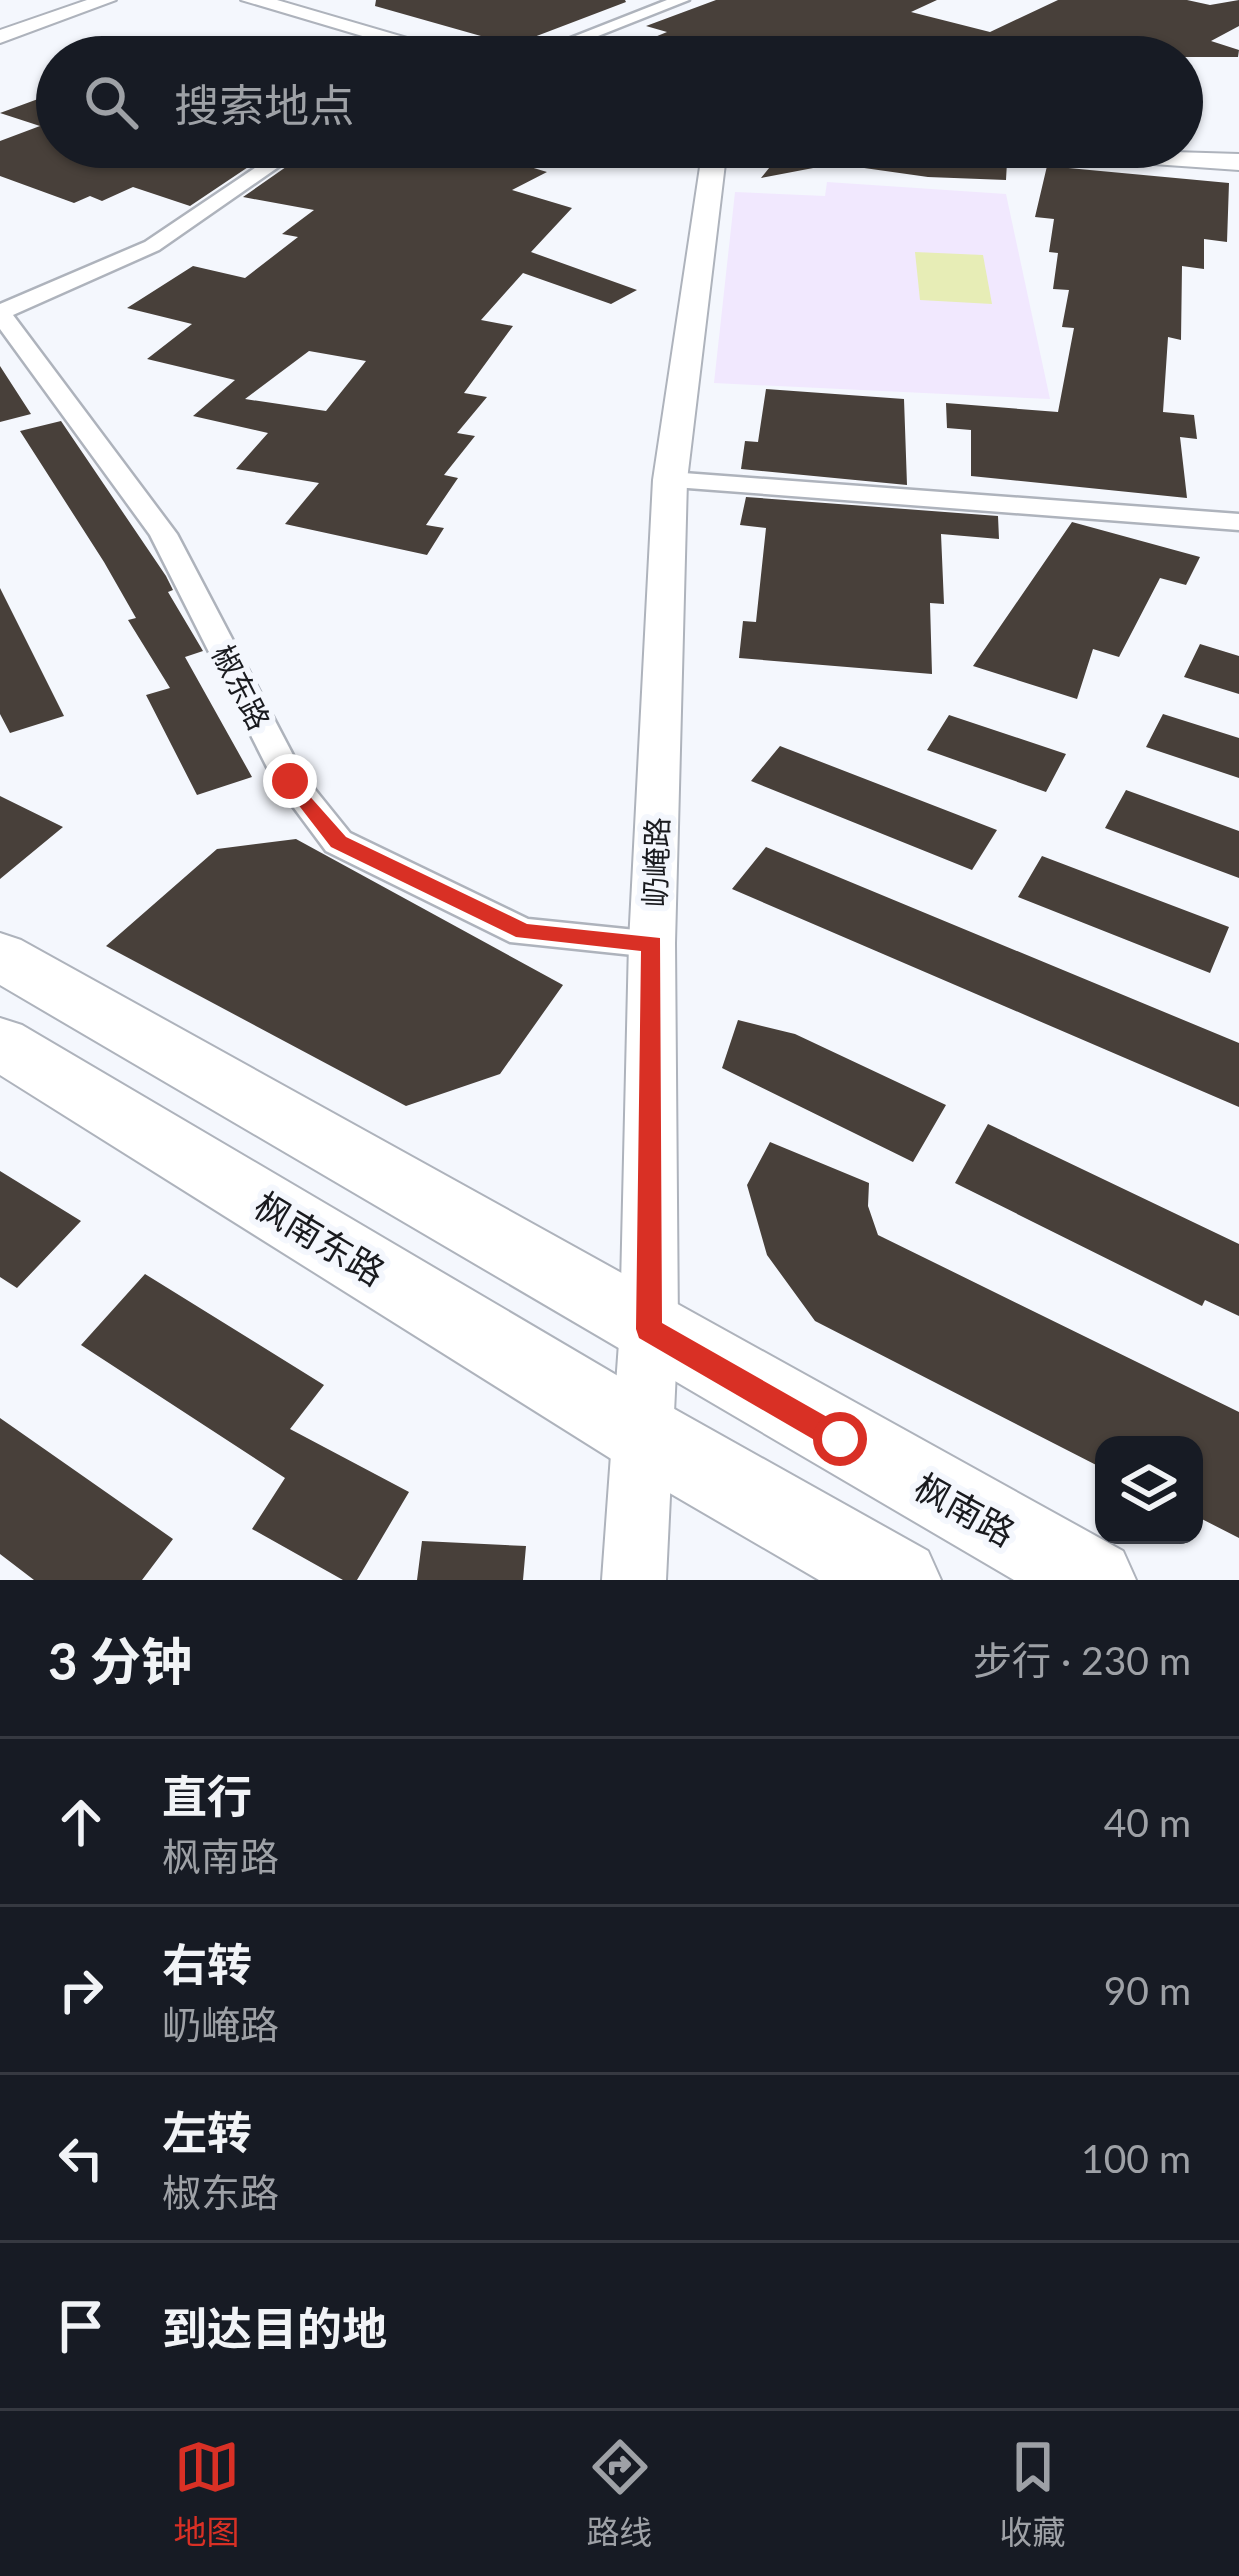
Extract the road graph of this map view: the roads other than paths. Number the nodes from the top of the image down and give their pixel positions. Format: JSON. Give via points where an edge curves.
{"nodes":[{"id":1,"x":106,"y":0,"type":"edge"},
{"id":2,"x":252,"y":0,"type":"edge"},
{"id":3,"x":681,"y":0,"type":"edge"},
{"id":4,"x":383,"y":36,"type":"edge"},
{"id":5,"x":586,"y":36,"type":"edge"},
{"id":6,"x":0,"y":37,"type":"edge"},
{"id":7,"x":1203,"y":159,"type":"edge"},
{"id":8,"x":1239,"y":162,"type":"edge"},
{"id":9,"x":267,"y":168,"type":"edge"},
{"id":10,"x":712,"y":168,"type":"edge"},
{"id":11,"x":0,"y":312,"type":"edge"},
{"id":12,"x":670,"y":480,"type":"junction"},
{"id":13,"x":1239,"y":522,"type":"edge"},
{"id":14,"x":652,"y":944,"type":"junction"},
{"id":15,"x":0,"y":956,"type":"edge"},
{"id":16,"x":0,"y":1043,"type":"edge"},
{"id":17,"x":649,"y":1329,"type":"junction"},
{"id":18,"x":641,"y":1433,"type":"junction"},
{"id":19,"x":634,"y":1580,"type":"edge"},
{"id":20,"x":898,"y":1580,"type":"edge"},
{"id":21,"x":1094,"y":1580,"type":"edge"}],
"edges":[{"from":1,"to":6,"type":"street"},
{"from":2,"to":4,"type":"main road"},
{"from":3,"to":5,"type":"street"},
{"from":7,"to":8,"type":"main road"},
{"from":9,"to":11,"type":"street","via":[[152,246]]},
{"from":10,"to":12,"type":"street","name":"屷崦路"},
{"from":11,"to":14,"type":"street","name":"椒东路","via":[[164,534],[290,781],[338,842],[523,932]]},
{"from":12,"to":13,"type":"street"},
{"from":12,"to":14,"type":"street","name":"屷崦路"},
{"from":14,"to":17,"type":"street","name":"屷崦路"},
{"from":15,"to":17,"type":"main road","name":"枫南路"},
{"from":16,"to":18,"type":"main road","name":"枫南东路"},
{"from":17,"to":18,"type":"street","name":"屷崦路"},
{"from":17,"to":21,"type":"main road","name":"枫南路"},
{"from":18,"to":19,"type":"street","name":"屷崦路"},
{"from":18,"to":20,"type":"main road"}]}
